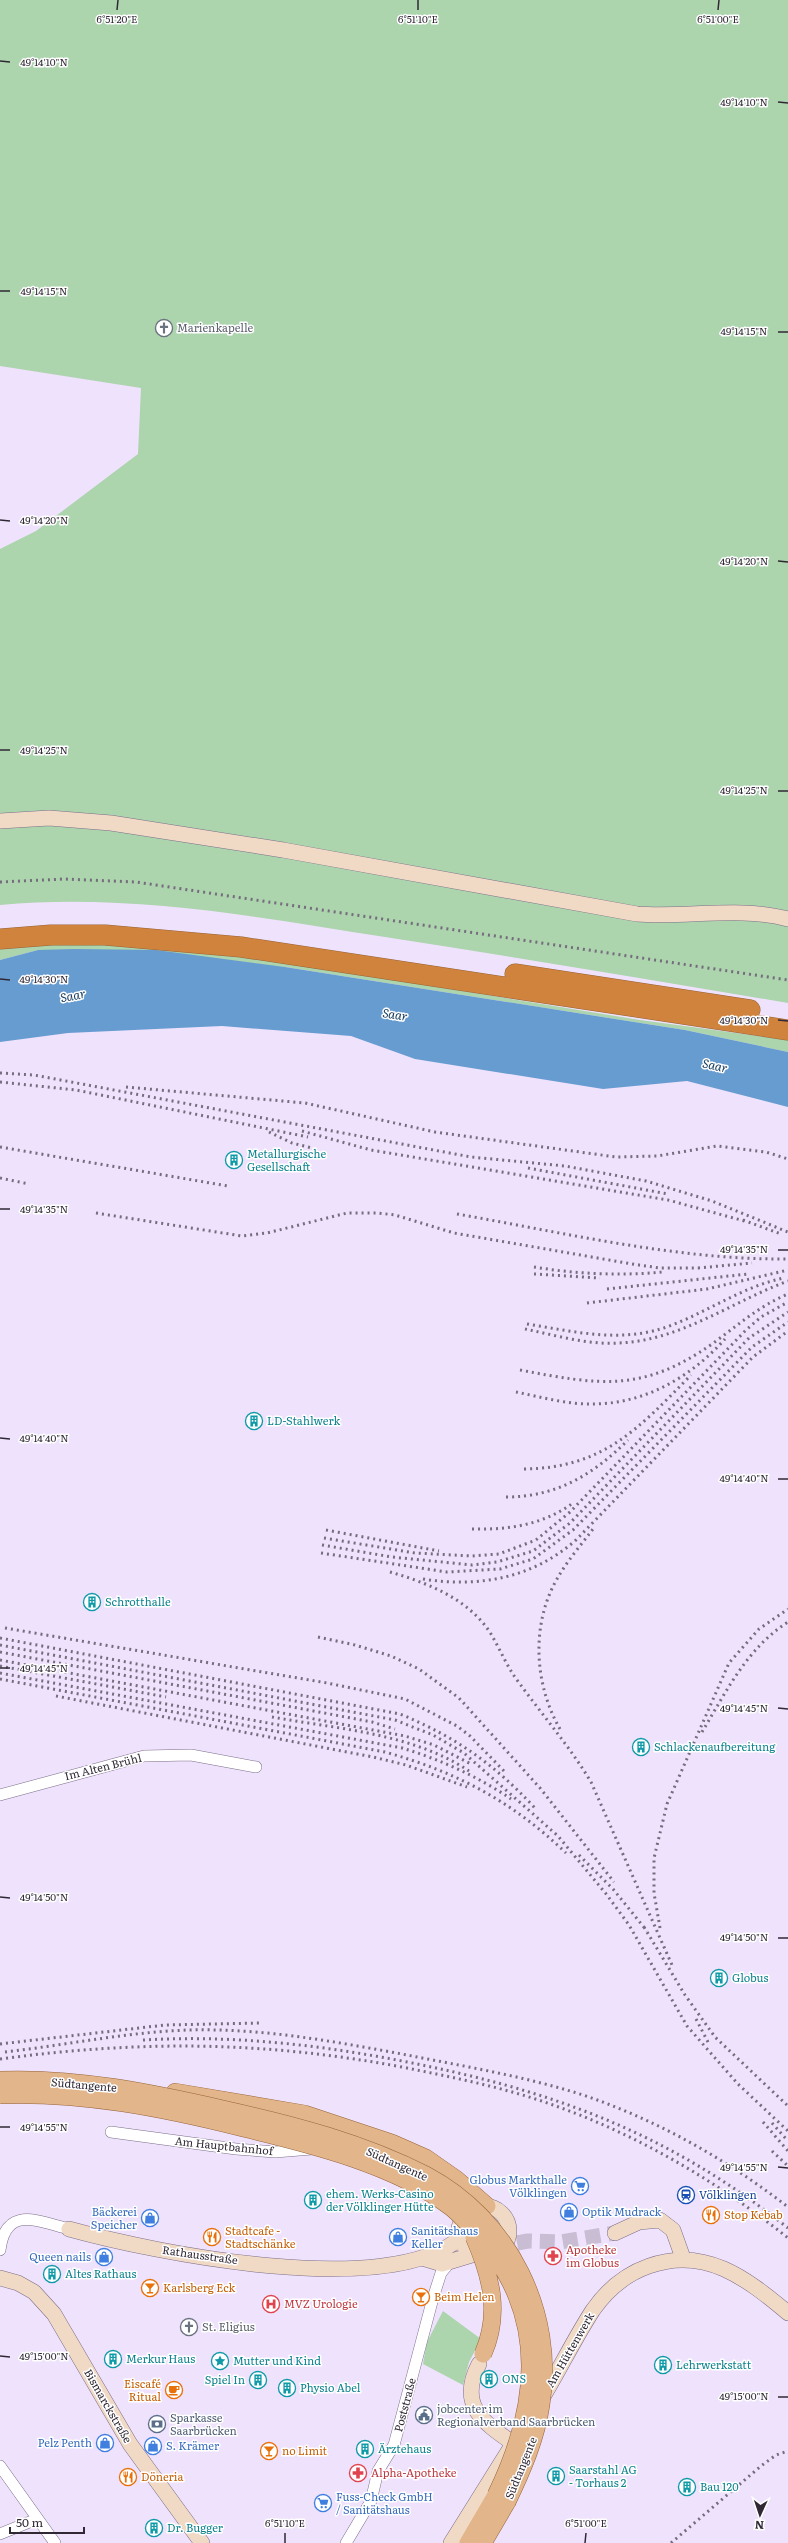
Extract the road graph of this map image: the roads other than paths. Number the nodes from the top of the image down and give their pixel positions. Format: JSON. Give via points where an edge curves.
{"nodes":[{"id":1,"x":0,"y":821,"type":"edge"},
{"id":2,"x":788,"y":919,"type":"edge"},
{"id":3,"x":0,"y":926,"type":"edge"},
{"id":4,"x":0,"y":939,"type":"edge"},
{"id":5,"x":788,"y":1016,"type":"edge"},
{"id":6,"x":788,"y":1030,"type":"edge"},
{"id":7,"x":256,"y":1767,"type":"dead end"},
{"id":8,"x":0,"y":1795,"type":"edge"},
{"id":9,"x":0,"y":2080,"type":"edge"},
{"id":10,"x":145,"y":2092,"type":"junction"},
{"id":11,"x":0,"y":2095,"type":"edge"},
{"id":12,"x":112,"y":2132,"type":"dead end"},
{"id":13,"x":487,"y":2206,"type":"junction"},
{"id":14,"x":464,"y":2221,"type":"junction"},
{"id":15,"x":69,"y":2229,"type":"joint"},
{"id":16,"x":615,"y":2233,"type":"tunnel mouth"},
{"id":17,"x":460,"y":2238,"type":"junction"},
{"id":18,"x":0,"y":2250,"type":"edge"},
{"id":19,"x":475,"y":2254,"type":"junction"},
{"id":20,"x":422,"y":2258,"type":"junction"},
{"id":21,"x":683,"y":2258,"type":"junction"},
{"id":22,"x":450,"y":2262,"type":"junction"},
{"id":23,"x":0,"y":2265,"type":"edge"},
{"id":24,"x":4,"y":2279,"type":"edge"},
{"id":25,"x":788,"y":2313,"type":"edge"},
{"id":26,"x":481,"y":2359,"type":"joint"},
{"id":27,"x":513,"y":2443,"type":"junction"},
{"id":28,"x":0,"y":2466,"type":"edge"},
{"id":29,"x":502,"y":2499,"type":"junction"},
{"id":30,"x":37,"y":2518,"type":"junction"},
{"id":31,"x":0,"y":2534,"type":"edge"},
{"id":32,"x":55,"y":2543,"type":"edge"},
{"id":33,"x":202,"y":2543,"type":"edge"},
{"id":34,"x":346,"y":2543,"type":"edge"},
{"id":35,"x":451,"y":2543,"type":"edge"},
{"id":36,"x":468,"y":2543,"type":"edge"},
{"id":37,"x":483,"y":2543,"type":"edge"}],
"edges":[{"from":1,"to":2,"type":"main road","via":[[49,818],[111,823],[283,850],[637,914],[762,915]]},
{"from":3,"to":5,"type":"highway","via":[[50,922],[108,922],[220,931]]},
{"from":4,"to":6,"type":"highway","via":[[51,935],[105,935],[241,946]]},
{"from":7,"to":8,"type":"street","name":"Im Alten Brühl","via":[[191,1755],[144,1756]]},
{"from":9,"to":10,"type":"main road","name":"Südtangente","bridge":true,"via":[[75,2082]]},
{"from":10,"to":13,"type":"main road","bridge":true,"via":[[187,2093],[275,2108],[336,2124],[392,2143],[426,2158]]},
{"from":10,"to":29,"type":"main road","name":"Südtangente","bridge":true,"via":[[298,2126],[389,2158],[448,2189],[473,2208],[488,2224],[510,2251],[528,2286],[539,2323],[543,2356],[543,2388],[537,2423],[520,2476]]},
{"from":11,"to":14,"type":"main road","name":"Südtangente","bridge":true,"via":[[28,2094],[114,2101],[188,2114],[291,2140],[347,2156],[393,2176],[436,2198]]},
{"from":12,"to":14,"type":"street","name":"Am Hauptbahnhof","via":[[236,2149],[275,2152],[317,2149],[339,2154],[393,2173]]},
{"from":13,"to":14,"type":"main road","via":[[471,2210]]},
{"from":13,"to":19,"type":"main road","name":"Rathausstraße","via":[[503,2214],[511,2237],[493,2254]]},
{"from":14,"to":17,"type":"main road"},
{"from":14,"to":26,"type":"main road","bridge":true,"via":[[484,2262],[492,2287],[492,2330]]},
{"from":14,"to":29,"type":"main road","name":"Südtangente","bridge":true,"via":[[496,2255],[511,2281],[521,2308],[529,2346],[529,2390],[525,2418]]},
{"from":15,"to":18,"type":"street","name":"Rathausstraße","via":[[35,2220],[19,2220],[8,2226],[2,2237]]},
{"from":15,"to":20,"type":"main road","name":"Rathausstraße","via":[[164,2251],[307,2269],[347,2270]]},
{"from":16,"to":21,"type":"main road","via":[[639,2222],[660,2220],[673,2230]]},
{"from":17,"to":19,"type":"main road","via":[[465,2247]]},
{"from":17,"to":20,"type":"main road","name":"Rathausstraße","via":[[447,2250]]},
{"from":19,"to":22,"type":"main road","name":"Rathausstraße"},
{"from":20,"to":22,"type":"main road","name":"Rathausstraße","via":[[431,2262]]},
{"from":21,"to":25,"type":"main road","via":[[729,2271],[758,2289]]},
{"from":21,"to":27,"type":"main road","name":"Am Hüttenwerk","via":[[671,2259],[640,2269],[618,2282],[607,2293],[593,2310],[563,2364]]},
{"from":22,"to":34,"type":"street","name":"Poststraße","via":[[440,2273],[394,2445],[378,2471],[372,2500]]},
{"from":23,"to":24,"type":"main road"},
{"from":24,"to":33,"type":"main road","name":"Bismarckstraße","via":[[34,2292],[54,2314],[130,2444]]},
{"from":26,"to":27,"type":"main road","via":[[472,2377],[471,2398],[487,2424]]},
{"from":27,"to":35,"type":"main road","name":"Am Hüttenwerk"},
{"from":28,"to":30,"type":"street"},
{"from":29,"to":36,"type":"main road","name":"Südtangente"},
{"from":29,"to":37,"type":"main road","name":"Südtangente"},
{"from":30,"to":31,"type":"street"},
{"from":30,"to":32,"type":"street"}]}
